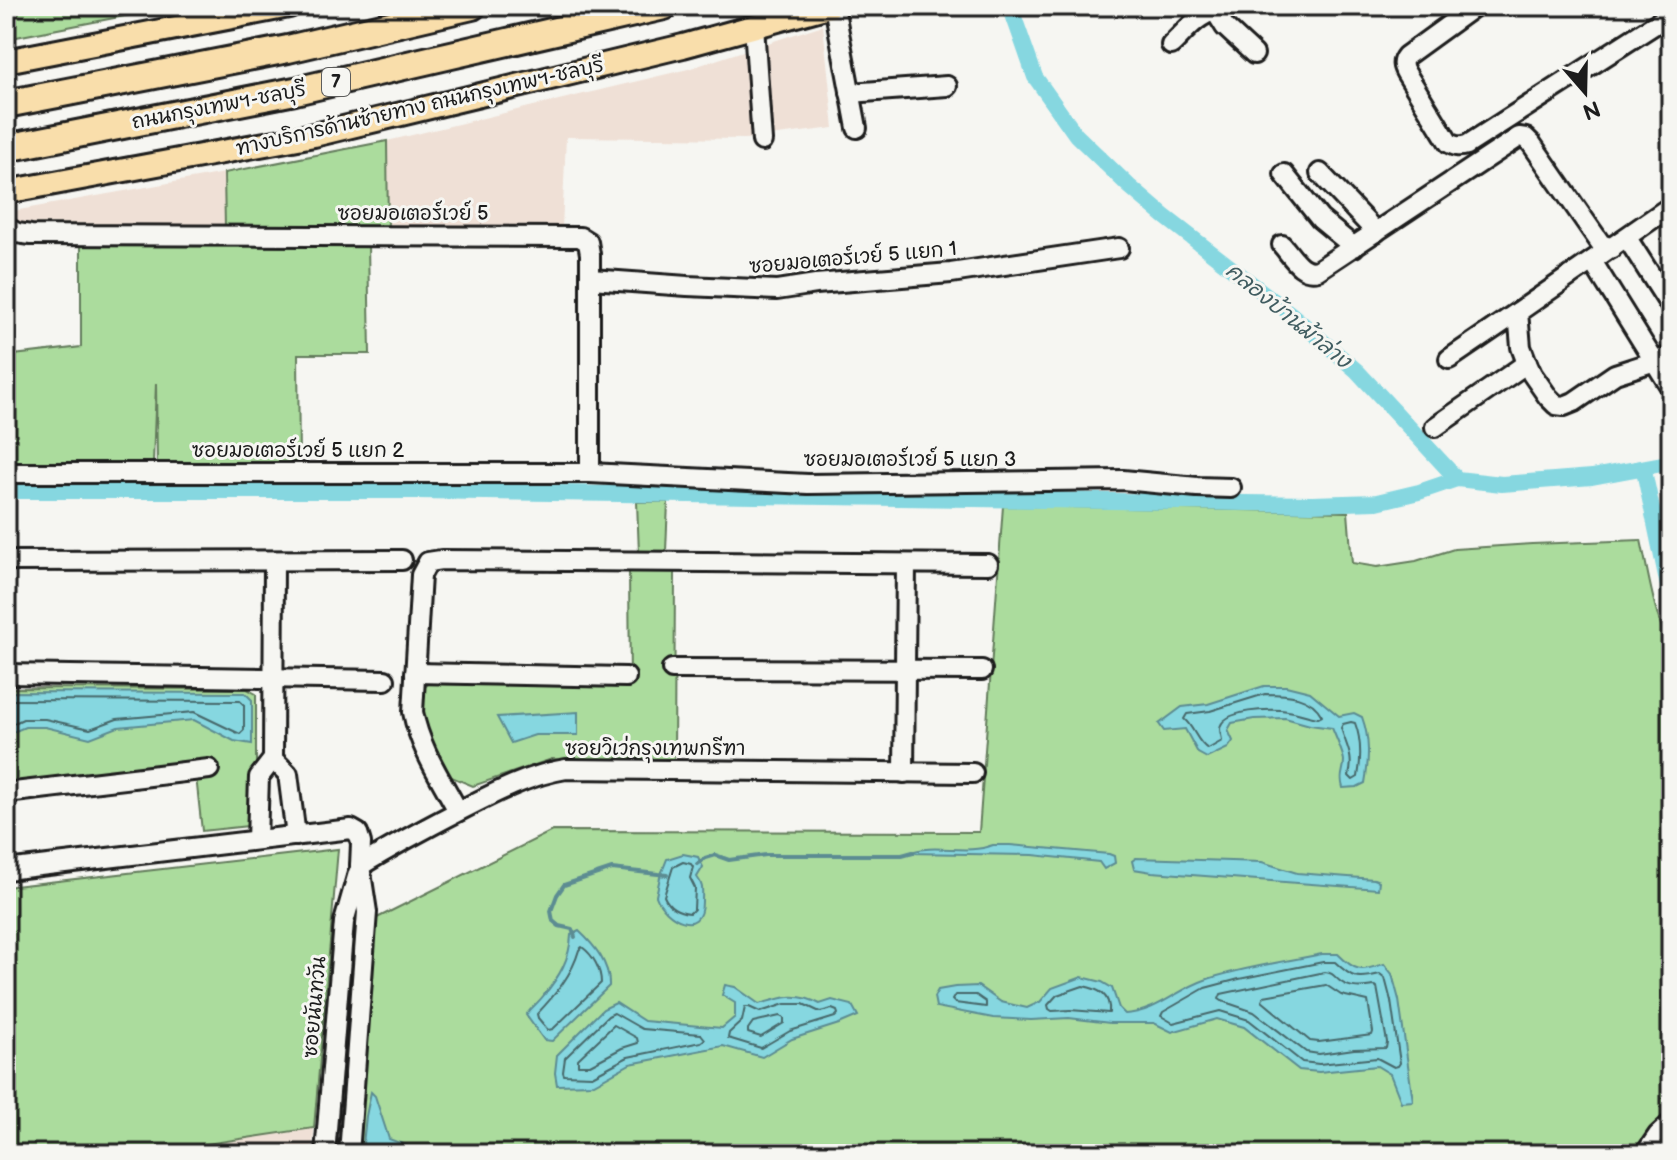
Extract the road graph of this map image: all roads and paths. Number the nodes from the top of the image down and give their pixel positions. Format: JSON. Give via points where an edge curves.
{"nodes":[{"id":1,"x":289,"y":6,"type":"edge"},
{"id":2,"x":472,"y":6,"type":"edge"},
{"id":3,"x":664,"y":6,"type":"edge"},
{"id":4,"x":832,"y":6,"type":"edge"},
{"id":5,"x":1475,"y":6,"type":"edge"},
{"id":6,"x":1218,"y":8,"type":"edge"},
{"id":7,"x":1670,"y":10,"type":"edge"},
{"id":8,"x":754,"y":26,"type":"junction"},
{"id":9,"x":1171,"y":45,"type":"dead end"},
{"id":10,"x":1254,"y":54,"type":"dead end"},
{"id":11,"x":6,"y":61,"type":"edge"},
{"id":12,"x":947,"y":86,"type":"dead end"},
{"id":13,"x":850,"y":93,"type":"junction"},
{"id":14,"x":6,"y":104,"type":"edge"},
{"id":15,"x":857,"y":128,"type":"dead end"},
{"id":16,"x":762,"y":141,"type":"dead end"},
{"id":17,"x":6,"y":148,"type":"edge"},
{"id":18,"x":1320,"y":173,"type":"dead end"},
{"id":19,"x":1284,"y":174,"type":"dead end"},
{"id":20,"x":6,"y":192,"type":"edge"},
{"id":21,"x":1671,"y":206,"type":"edge"},
{"id":22,"x":6,"y":227,"type":"edge"},
{"id":23,"x":1376,"y":232,"type":"junction"},
{"id":24,"x":1619,"y":243,"type":"junction"},
{"id":25,"x":1282,"y":245,"type":"dead end"},
{"id":26,"x":1354,"y":247,"type":"junction"},
{"id":27,"x":1119,"y":248,"type":"dead end"},
{"id":28,"x":1592,"y":261,"type":"junction"},
{"id":29,"x":591,"y":279,"type":"junction"},
{"id":30,"x":1671,"y":307,"type":"edge"},
{"id":31,"x":1518,"y":312,"type":"junction"},
{"id":32,"x":1449,"y":359,"type":"dead end"},
{"id":33,"x":1662,"y":359,"type":"edge"},
{"id":34,"x":1527,"y":363,"type":"junction"},
{"id":35,"x":1669,"y":393,"type":"edge"},
{"id":36,"x":1435,"y":427,"type":"dead end"},
{"id":37,"x":6,"y":473,"type":"edge"},
{"id":38,"x":590,"y":473,"type":"junction"},
{"id":39,"x":1231,"y":488,"type":"dead end"},
{"id":40,"x":402,"y":560,"type":"dead end"},
{"id":41,"x":6,"y":561,"type":"edge"},
{"id":42,"x":274,"y":561,"type":"junction"},
{"id":43,"x":906,"y":564,"type":"junction"},
{"id":44,"x":988,"y":564,"type":"dead end"},
{"id":45,"x":672,"y":669,"type":"dead end"},
{"id":46,"x":905,"y":670,"type":"junction"},
{"id":47,"x":982,"y":670,"type":"dead end"},
{"id":48,"x":415,"y":673,"type":"junction"},
{"id":49,"x":6,"y":674,"type":"edge"},
{"id":50,"x":626,"y":677,"type":"dead end"},
{"id":51,"x":274,"y":678,"type":"junction"},
{"id":52,"x":385,"y":680,"type":"dead end"},
{"id":53,"x":273,"y":759,"type":"junction"},
{"id":54,"x":209,"y":769,"type":"dead end"},
{"id":55,"x":904,"y":773,"type":"junction"},
{"id":56,"x":973,"y":773,"type":"dead end"},
{"id":57,"x":6,"y":793,"type":"edge"},
{"id":58,"x":458,"y":811,"type":"junction"},
{"id":59,"x":296,"y":836,"type":"junction"},
{"id":60,"x":257,"y":840,"type":"junction"},
{"id":61,"x":360,"y":866,"type":"junction"},
{"id":62,"x":6,"y":870,"type":"edge"},
{"id":63,"x":337,"y":1002,"type":"junction"},
{"id":64,"x":360,"y":1005,"type":"junction"},
{"id":65,"x":1671,"y":1123,"type":"edge"},
{"id":66,"x":325,"y":1154,"type":"edge"},
{"id":67,"x":349,"y":1154,"type":"edge"},
{"id":68,"x":1645,"y":1154,"type":"edge"}],
"edges":[{"from":1,"to":11,"type":"main road"},
{"from":2,"to":14,"type":"highway","number":"7","via":[[288,49]]},
{"from":3,"to":17,"type":"highway","name":"ถนนกรุงเทพฯ-ชลบุรี","number":"7","via":[[295,91]]},
{"from":4,"to":8,"type":"main road","name":"ทางบริการด้านซ้ายทาง ถนนกรุงเทพฯ-ชลบุรี"},
{"from":4,"to":13,"type":"street"},
{"from":5,"to":7,"type":"street","via":[[1402,60],[1449,143],[1460,147]]},
{"from":6,"to":9,"type":"street"},
{"from":6,"to":10,"type":"street","via":[[1225,27]]},
{"from":8,"to":16,"type":"street"},
{"from":8,"to":20,"type":"main road","name":"ทางบริการด้านซ้ายทาง ถนนกรุงเทพฯ-ชลบุรี","via":[[314,135]]},
{"from":12,"to":13,"type":"street"},
{"from":13,"to":15,"type":"street"},
{"from":18,"to":23,"type":"street"},
{"from":19,"to":26,"type":"street","via":[[1320,219]]},
{"from":21,"to":24,"type":"street"},
{"from":22,"to":29,"type":"street","name":"ซอยมอเตอร์เวย์ 5","via":[[31,235],[580,237],[590,247]]},
{"from":23,"to":24,"type":"street","via":[[1519,137],[1531,143],[1601,244]]},
{"from":23,"to":26,"type":"street"},
{"from":24,"to":28,"type":"street"},
{"from":24,"to":30,"type":"street"},
{"from":25,"to":26,"type":"street","via":[[1310,273]]},
{"from":27,"to":29,"type":"street","name":"ซอยมอเตอร์เวย์ 5 แยก 1","via":[[951,273],[777,290]]},
{"from":28,"to":31,"type":"street"},
{"from":28,"to":33,"type":"street"},
{"from":29,"to":38,"type":"street","name":"ซอยมอเตอร์เวย์ 5"},
{"from":31,"to":32,"type":"street"},
{"from":31,"to":34,"type":"street"},
{"from":33,"to":34,"type":"street","via":[[1615,374],[1564,406],[1548,397]]},
{"from":33,"to":35,"type":"street"},
{"from":34,"to":36,"type":"street"},
{"from":37,"to":38,"type":"street","name":"ซอยมอเตอร์เวย์ 5 แยก 2"},
{"from":38,"to":39,"type":"street","name":"ซอยมอเตอร์เวย์ 5 แยก 3","via":[[808,484],[1123,480]]},
{"from":40,"to":42,"type":"street"},
{"from":41,"to":42,"type":"street"},
{"from":42,"to":51,"type":"street"},
{"from":43,"to":44,"type":"street"},
{"from":43,"to":46,"type":"street"},
{"from":43,"to":48,"type":"street","via":[[428,562],[421,575]]},
{"from":45,"to":46,"type":"street"},
{"from":46,"to":47,"type":"street"},
{"from":46,"to":55,"type":"street"},
{"from":48,"to":50,"type":"street"},
{"from":48,"to":58,"type":"street","via":[[416,730]]},
{"from":49,"to":51,"type":"street"},
{"from":51,"to":52,"type":"street"},
{"from":51,"to":53,"type":"street"},
{"from":53,"to":59,"type":"street","via":[[288,774]]},
{"from":53,"to":60,"type":"street","via":[[259,777]]},
{"from":54,"to":57,"type":"street"},
{"from":55,"to":56,"type":"street","name":"ซอยวิเว่กรุงเทพกรีฑา"},
{"from":55,"to":58,"type":"street","name":"ซอยวิเว่กรุงเทพกรีฑา","via":[[566,769],[508,786]]},
{"from":58,"to":61,"type":"street","name":"ซอยวิเว่กรุงเทพกรีฑา"},
{"from":59,"to":60,"type":"street","name":"ซอยนันทวัน"},
{"from":59,"to":61,"type":"street","name":"ซอยนันทวัน","via":[[351,829],[361,843]]},
{"from":60,"to":62,"type":"street","name":"ซอยนันทวัน"},
{"from":61,"to":63,"type":"street","name":"ซอยนันทวัน","via":[[344,922]]},
{"from":61,"to":64,"type":"street","name":"ซอยนันทวัน","via":[[367,912]]},
{"from":63,"to":64,"type":"street"},
{"from":63,"to":66,"type":"street","name":"ซอยนันทวัน"},
{"from":64,"to":67,"type":"street","name":"ซอยนันทวัน"},
{"from":65,"to":68,"type":"street"}]}
